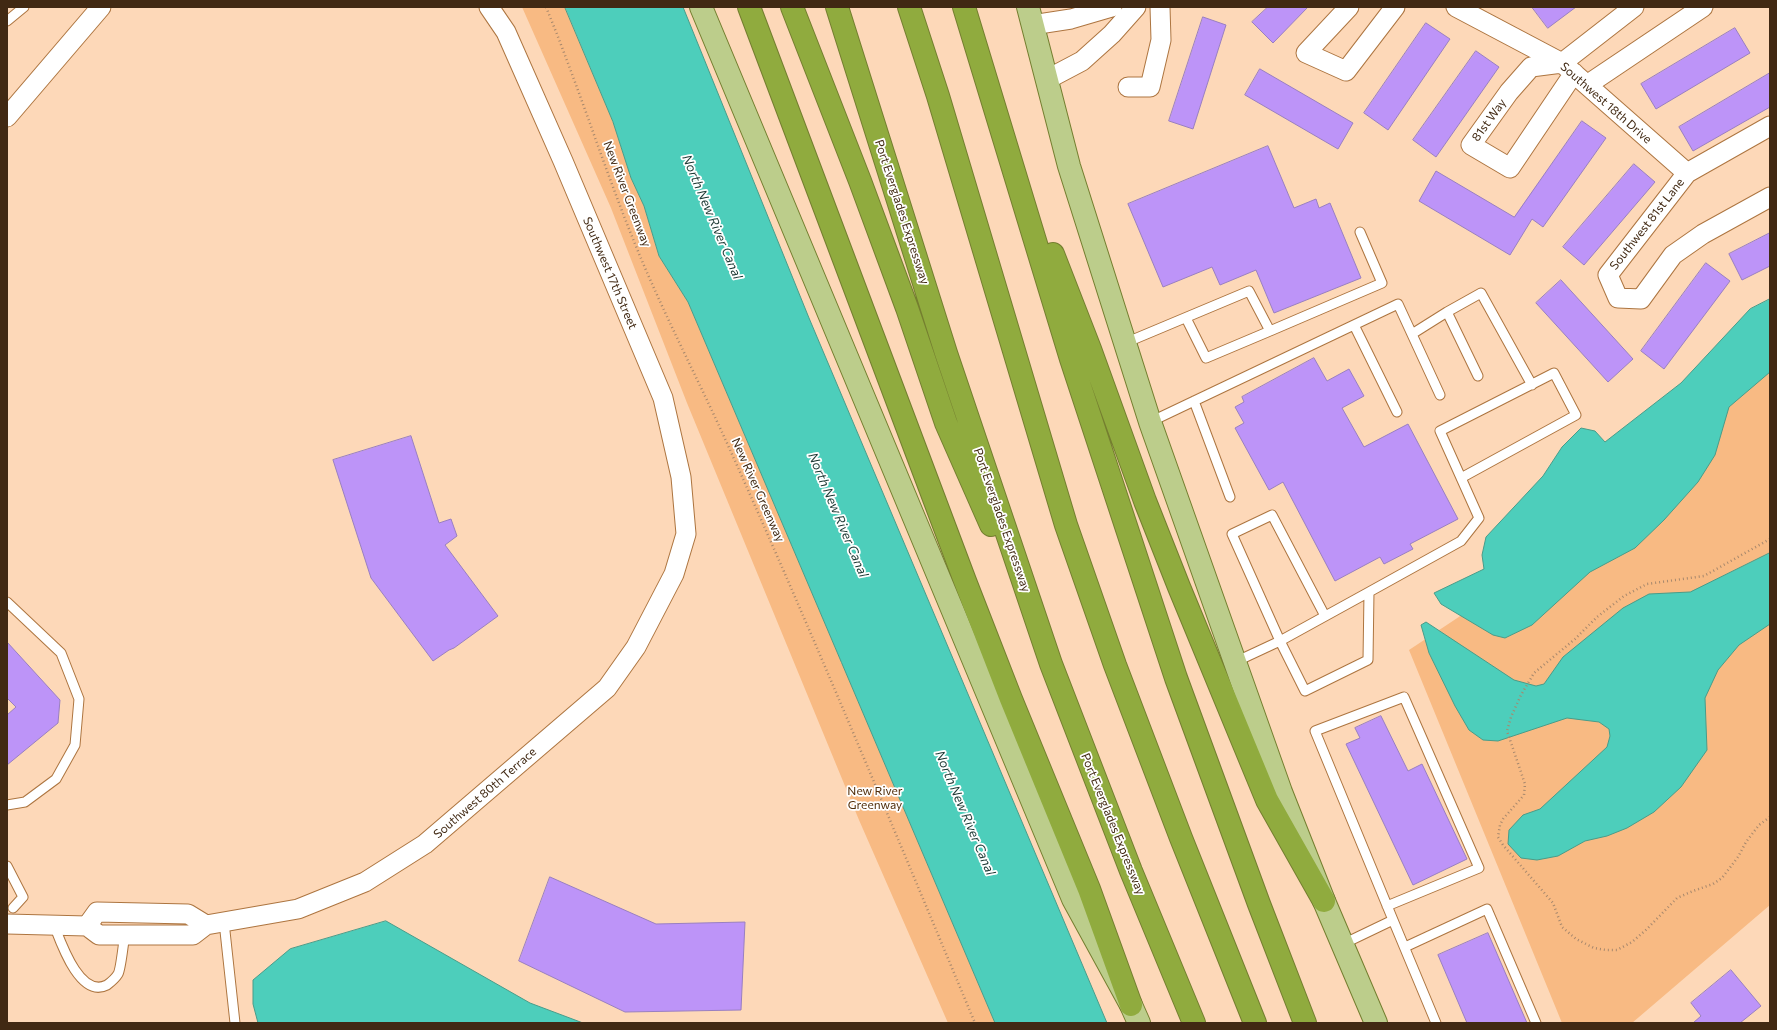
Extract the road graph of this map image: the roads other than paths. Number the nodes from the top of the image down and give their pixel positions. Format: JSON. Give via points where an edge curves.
{"nodes":[{"id":1,"x":24,"y":7,"type":"edge"},
{"id":2,"x":101,"y":7,"type":"edge"},
{"id":3,"x":489,"y":7,"type":"edge"},
{"id":4,"x":701,"y":7,"type":"edge"},
{"id":5,"x":749,"y":7,"type":"edge"},
{"id":6,"x":792,"y":7,"type":"edge"},
{"id":7,"x":837,"y":7,"type":"edge"},
{"id":8,"x":909,"y":7,"type":"edge"},
{"id":9,"x":964,"y":7,"type":"edge"},
{"id":10,"x":1112,"y":7,"type":"edge"},
{"id":11,"x":1136,"y":7,"type":"edge"},
{"id":12,"x":1160,"y":7,"type":"edge"},
{"id":13,"x":1349,"y":7,"type":"edge"},
{"id":14,"x":1395,"y":7,"type":"edge"},
{"id":15,"x":1456,"y":7,"type":"edge"},
{"id":16,"x":1634,"y":7,"type":"edge"},
{"id":17,"x":1704,"y":7,"type":"edge"},
{"id":18,"x":1030,"y":16,"type":"edge"},
{"id":19,"x":7,"y":21,"type":"edge"},
{"id":20,"x":1574,"y":74,"type":"junction"},
{"id":21,"x":1046,"y":80,"type":"junction"},
{"id":22,"x":1128,"y":87,"type":"dead end"},
{"id":23,"x":994,"y":106,"type":"junction"},
{"id":24,"x":7,"y":117,"type":"edge"},
{"id":25,"x":1770,"y":126,"type":"edge"},
{"id":26,"x":1687,"y":173,"type":"junction"},
{"id":27,"x":1770,"y":197,"type":"edge"},
{"id":28,"x":1360,"y":232,"type":"dead end"},
{"id":29,"x":1448,"y":312,"type":"junction"},
{"id":30,"x":1186,"y":318,"type":"junction"},
{"id":31,"x":1354,"y":325,"type":"junction"},
{"id":32,"x":1270,"y":331,"type":"junction"},
{"id":33,"x":1412,"y":334,"type":"junction"},
{"id":34,"x":1125,"y":344,"type":"junction"},
{"id":35,"x":1478,"y":376,"type":"dead end"},
{"id":36,"x":1532,"y":385,"type":"junction"},
{"id":37,"x":1440,"y":395,"type":"dead end"},
{"id":38,"x":1194,"y":401,"type":"junction"},
{"id":39,"x":1397,"y":412,"type":"dead end"},
{"id":40,"x":1150,"y":422,"type":"junction"},
{"id":41,"x":1461,"y":478,"type":"junction"},
{"id":42,"x":1230,"y":497,"type":"dead end"},
{"id":43,"x":682,"y":552,"type":"joint"},
{"id":44,"x":1369,"y":592,"type":"junction"},
{"id":45,"x":7,"y":602,"type":"edge"},
{"id":46,"x":1325,"y":616,"type":"junction"},
{"id":47,"x":1280,"y":640,"type":"junction"},
{"id":48,"x":1235,"y":662,"type":"junction"},
{"id":49,"x":1051,"y":664,"type":"junction"},
{"id":50,"x":7,"y":805,"type":"edge"},
{"id":51,"x":7,"y":866,"type":"edge"},
{"id":52,"x":1324,"y":901,"type":"junction"},
{"id":53,"x":1387,"y":906,"type":"junction"},
{"id":54,"x":11,"y":915,"type":"edge"},
{"id":55,"x":1393,"y":920,"type":"junction"},
{"id":56,"x":215,"y":924,"type":"junction"},
{"id":57,"x":54,"y":925,"type":"junction"},
{"id":58,"x":87,"y":926,"type":"junction"},
{"id":59,"x":125,"y":935,"type":"junction"},
{"id":60,"x":1342,"y":944,"type":"junction"},
{"id":61,"x":1405,"y":947,"type":"junction"},
{"id":62,"x":1135,"y":1014,"type":"edge"},
{"id":63,"x":235,"y":1023,"type":"edge"},
{"id":64,"x":1194,"y":1023,"type":"edge"},
{"id":65,"x":1255,"y":1023,"type":"edge"},
{"id":66,"x":1305,"y":1023,"type":"edge"},
{"id":67,"x":1376,"y":1023,"type":"edge"},
{"id":68,"x":1436,"y":1023,"type":"edge"},
{"id":69,"x":1536,"y":1023,"type":"edge"}],
"edges":[{"from":1,"to":19,"type":"lane"},
{"from":2,"to":24,"type":"street"},
{"from":3,"to":43,"type":"street","name":"Southwest 17th Street","via":[[509,39],[663,398],[681,477],[686,534]]},
{"from":4,"to":62,"type":"main road","via":[[1073,899]]},
{"from":5,"to":62,"type":"highway","via":[[965,581],[1089,889]]},
{"from":6,"to":49,"type":"highway","via":[[860,181],[946,423]]},
{"from":7,"to":49,"type":"highway","name":"Port Everglades Expressway","via":[[949,360]]},
{"from":8,"to":65,"type":"highway","via":[[1069,533],[1115,665]]},
{"from":9,"to":23,"type":"highway"},
{"from":10,"to":18,"type":"street","via":[[1071,18]]},
{"from":11,"to":21,"type":"street","via":[[1112,34],[1082,61]]},
{"from":12,"to":22,"type":"street","via":[[1161,40],[1150,87]]},
{"from":13,"to":14,"type":"street","via":[[1306,53],[1346,71]]},
{"from":15,"to":20,"type":"street","name":"Southwest 18th Drive"},
{"from":16,"to":20,"type":"street","name":"81st Way"},
{"from":17,"to":20,"type":"street","name":"81st Way"},
{"from":18,"to":21,"type":"main road"},
{"from":20,"to":20,"type":"street","name":"81st Way","via":[[1510,168],[1470,146],[1509,92],[1531,67]]},
{"from":20,"to":26,"type":"street","name":"Southwest 18th Drive"},
{"from":21,"to":34,"type":"main road","via":[[1071,173]]},
{"from":23,"to":52,"type":"highway","via":[[1090,349],[1145,501],[1267,800]]},
{"from":23,"to":66,"type":"highway","via":[[1071,360],[1176,678]]},
{"from":25,"to":26,"type":"street","name":"Southwest 81st Lane"},
{"from":26,"to":27,"type":"street","name":"Southwest 81st Lane","via":[[1608,275],[1618,298],[1641,299],[1672,255],[1703,234]]},
{"from":28,"to":32,"type":"lane","via":[[1382,283]]},
{"from":29,"to":33,"type":"lane"},
{"from":29,"to":35,"type":"lane"},
{"from":29,"to":36,"type":"lane","via":[[1481,293]]},
{"from":30,"to":32,"type":"lane","via":[[1249,291]]},
{"from":30,"to":32,"type":"lane","via":[[1206,358]]},
{"from":30,"to":34,"type":"lane"},
{"from":31,"to":33,"type":"lane","via":[[1398,304]]},
{"from":31,"to":38,"type":"lane"},
{"from":31,"to":39,"type":"lane"},
{"from":33,"to":37,"type":"lane"},
{"from":34,"to":40,"type":"main road"},
{"from":36,"to":41,"type":"lane","via":[[1440,430]]},
{"from":36,"to":41,"type":"lane","via":[[1554,373],[1576,415]]},
{"from":38,"to":40,"type":"lane"},
{"from":38,"to":42,"type":"lane"},
{"from":40,"to":48,"type":"main road"},
{"from":41,"to":44,"type":"lane","via":[[1479,518],[1462,541]]},
{"from":43,"to":56,"type":"street","name":"Southwest 80th Terrace","via":[[674,574],[636,647],[608,688],[425,844],[365,882],[298,909]]},
{"from":44,"to":46,"type":"lane"},
{"from":44,"to":47,"type":"lane","via":[[1368,660],[1304,691]]},
{"from":45,"to":50,"type":"lane","via":[[61,653],[79,699],[75,745],[56,779],[25,802]]},
{"from":46,"to":47,"type":"lane"},
{"from":46,"to":47,"type":"lane","via":[[1272,515],[1232,534]]},
{"from":47,"to":48,"type":"lane"},
{"from":48,"to":52,"type":"main road","via":[[1281,792]]},
{"from":49,"to":64,"type":"highway","name":"Port Everglades Expressway","via":[[1131,871]]},
{"from":51,"to":54,"type":"lane","via":[[23,897]]},
{"from":52,"to":60,"type":"main road"},
{"from":53,"to":53,"type":"lane","via":[[1315,731],[1404,697],[1479,868]]},
{"from":53,"to":55,"type":"lane"},
{"from":54,"to":57,"type":"street","name":"Southwest 80th Terrace"},
{"from":55,"to":60,"type":"lane"},
{"from":55,"to":61,"type":"lane"},
{"from":56,"to":58,"type":"street","via":[[188,914],[98,912]]},
{"from":56,"to":59,"type":"street","name":"Southwest 80th Terrace","via":[[193,936]]},
{"from":56,"to":63,"type":"lane"},
{"from":57,"to":58,"type":"street","name":"Southwest 80th Terrace"},
{"from":57,"to":59,"type":"lane","via":[[66,955],[80,977],[88,985],[101,987],[112,982],[119,973]]},
{"from":58,"to":59,"type":"street","name":"Southwest 80th Terrace","via":[[99,935]]},
{"from":60,"to":67,"type":"main road"},
{"from":61,"to":68,"type":"lane"},
{"from":61,"to":69,"type":"lane","via":[[1487,908]]}]}
